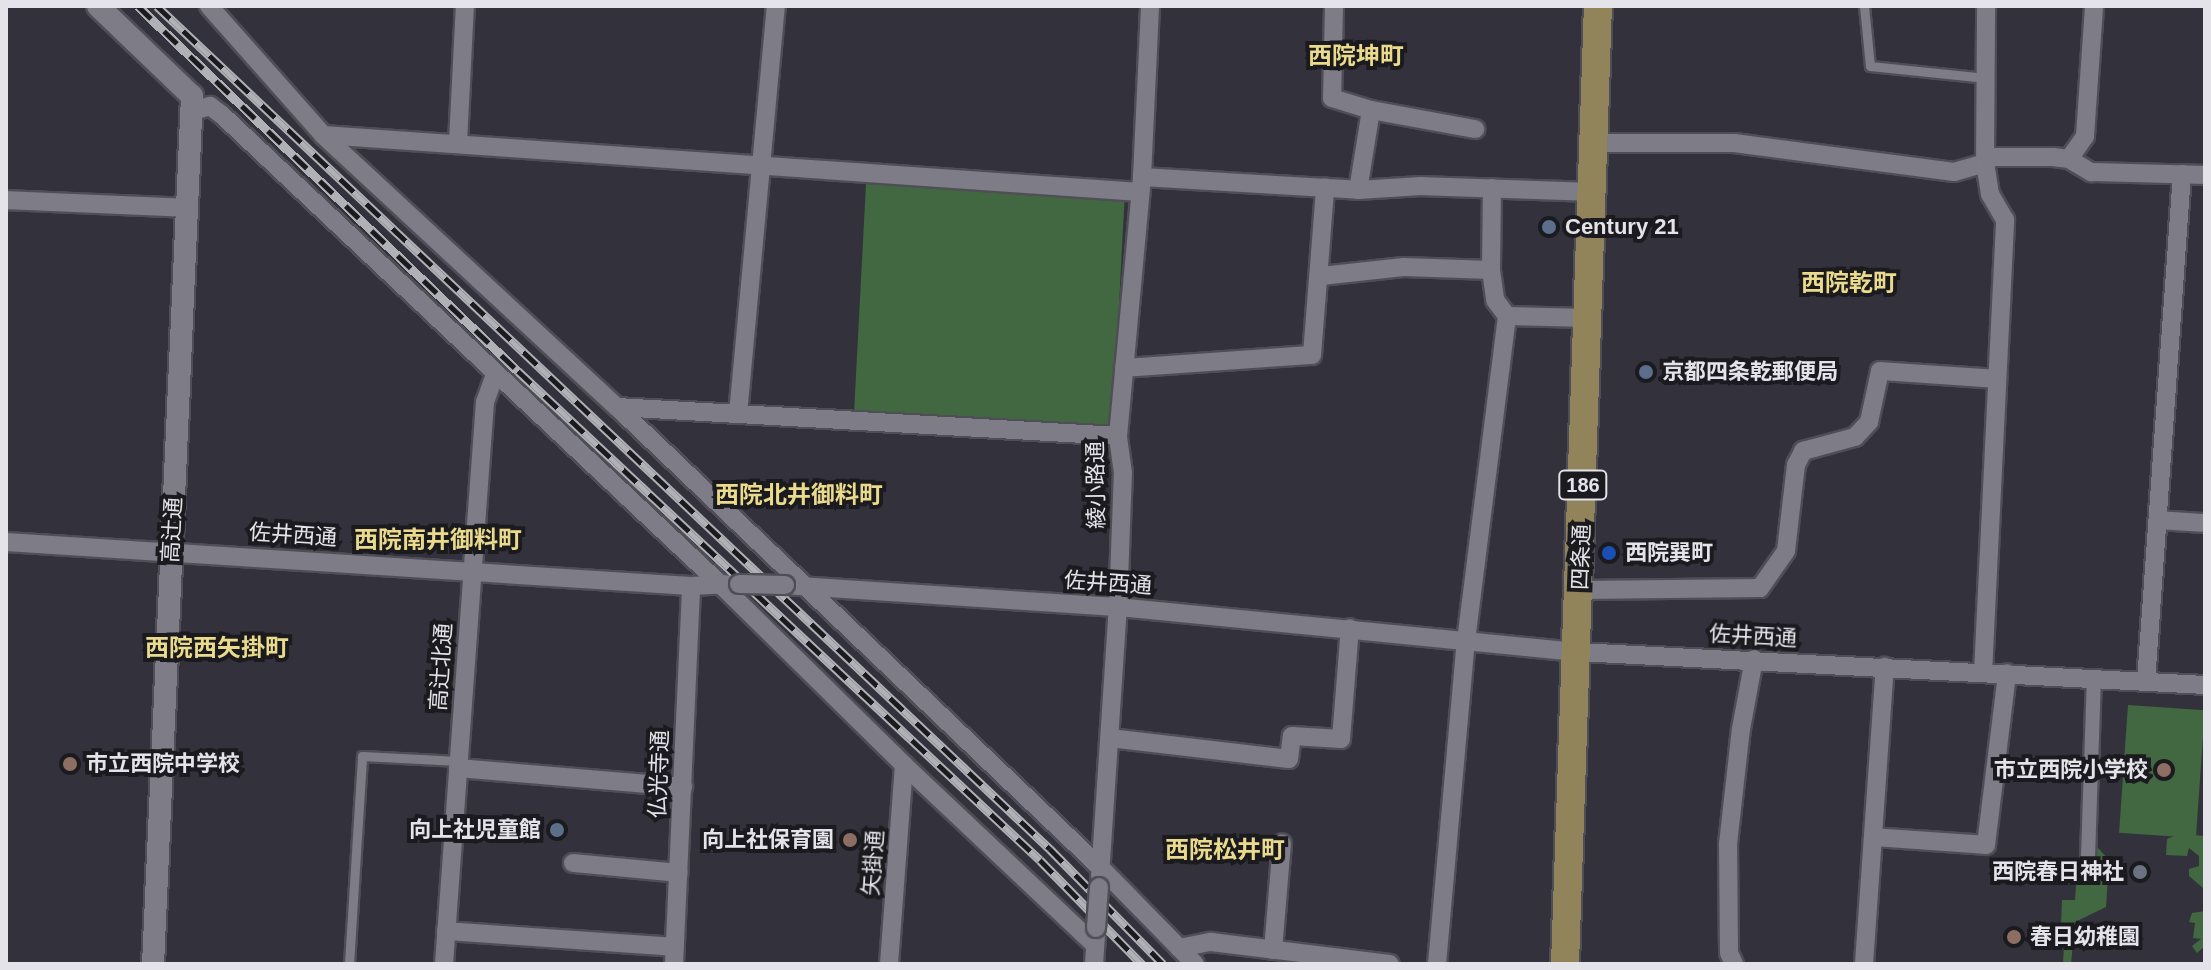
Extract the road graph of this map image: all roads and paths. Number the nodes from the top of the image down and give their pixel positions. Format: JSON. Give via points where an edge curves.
{"nodes":[{"id":1,"x":98,"y":6,"type":"edge"},
{"id":2,"x":209,"y":6,"type":"edge"},
{"id":3,"x":465,"y":6,"type":"edge"},
{"id":4,"x":776,"y":6,"type":"edge"},
{"id":5,"x":1150,"y":6,"type":"edge"},
{"id":6,"x":1334,"y":6,"type":"edge"},
{"id":7,"x":1598,"y":6,"type":"edge"},
{"id":8,"x":1864,"y":6,"type":"edge"},
{"id":9,"x":1986,"y":6,"type":"edge"},
{"id":10,"x":2094,"y":6,"type":"edge"},
{"id":11,"x":1986,"y":78,"type":"junction"},
{"id":12,"x":192,"y":104,"type":"junction"},
{"id":13,"x":1371,"y":110,"type":"junction"},
{"id":14,"x":1475,"y":129,"type":"dead end"},
{"id":15,"x":323,"y":135,"type":"junction"},
{"id":16,"x":458,"y":142,"type":"junction"},
{"id":17,"x":1593,"y":143,"type":"junction"},
{"id":18,"x":2069,"y":159,"type":"junction"},
{"id":19,"x":1985,"y":163,"type":"junction"},
{"id":20,"x":759,"y":166,"type":"junction"},
{"id":21,"x":2182,"y":174,"type":"junction"},
{"id":22,"x":2205,"y":175,"type":"edge"},
{"id":23,"x":1141,"y":185,"type":"junction"},
{"id":24,"x":1325,"y":188,"type":"junction"},
{"id":25,"x":1492,"y":188,"type":"junction"},
{"id":26,"x":1358,"y":190,"type":"junction"},
{"id":27,"x":1592,"y":192,"type":"junction"},
{"id":28,"x":6,"y":200,"type":"edge"},
{"id":29,"x":187,"y":208,"type":"junction"},
{"id":30,"x":1491,"y":270,"type":"junction"},
{"id":31,"x":1321,"y":276,"type":"junction"},
{"id":32,"x":1507,"y":316,"type":"junction"},
{"id":33,"x":1588,"y":318,"type":"junction"},
{"id":34,"x":1124,"y":368,"type":"junction"},
{"id":35,"x":495,"y":374,"type":"junction"},
{"id":36,"x":1997,"y":379,"type":"junction"},
{"id":37,"x":617,"y":407,"type":"junction"},
{"id":38,"x":738,"y":414,"type":"junction"},
{"id":39,"x":1118,"y":436,"type":"junction"},
{"id":40,"x":2158,"y":520,"type":"junction"},
{"id":41,"x":2205,"y":523,"type":"edge"},
{"id":42,"x":6,"y":542,"type":"edge"},
{"id":43,"x":171,"y":550,"type":"junction"},
{"id":44,"x":471,"y":572,"type":"junction"},
{"id":45,"x":719,"y":583,"type":"junction"},
{"id":46,"x":793,"y":585,"type":"junction"},
{"id":47,"x":691,"y":586,"type":"junction"},
{"id":48,"x":1580,"y":590,"type":"junction"},
{"id":49,"x":1118,"y":607,"type":"junction"},
{"id":50,"x":1350,"y":628,"type":"junction"},
{"id":51,"x":1466,"y":641,"type":"junction"},
{"id":52,"x":1578,"y":652,"type":"junction"},
{"id":53,"x":1754,"y":659,"type":"junction"},
{"id":54,"x":1885,"y":667,"type":"junction"},
{"id":55,"x":1983,"y":673,"type":"junction"},
{"id":56,"x":2007,"y":673,"type":"junction"},
{"id":57,"x":2094,"y":679,"type":"junction"},
{"id":58,"x":2146,"y":682,"type":"junction"},
{"id":59,"x":2205,"y":685,"type":"edge"},
{"id":60,"x":1110,"y":738,"type":"junction"},
{"id":61,"x":459,"y":765,"type":"junction"},
{"id":62,"x":904,"y":765,"type":"junction"},
{"id":63,"x":683,"y":787,"type":"junction"},
{"id":64,"x":1873,"y":837,"type":"junction"},
{"id":65,"x":1282,"y":843,"type":"dead end"},
{"id":66,"x":2088,"y":857,"type":"dead end"},
{"id":67,"x":573,"y":863,"type":"dead end"},
{"id":68,"x":679,"y":873,"type":"junction"},
{"id":69,"x":1100,"y":877,"type":"junction"},
{"id":70,"x":446,"y":931,"type":"junction"},
{"id":71,"x":1096,"y":936,"type":"junction"},
{"id":72,"x":1179,"y":948,"type":"junction"},
{"id":73,"x":1273,"y":950,"type":"junction"},
{"id":74,"x":674,"y":956,"type":"edge"},
{"id":75,"x":153,"y":964,"type":"edge"},
{"id":76,"x":349,"y":964,"type":"edge"},
{"id":77,"x":444,"y":964,"type":"edge"},
{"id":78,"x":889,"y":964,"type":"edge"},
{"id":79,"x":1094,"y":964,"type":"edge"},
{"id":80,"x":1195,"y":964,"type":"edge"},
{"id":81,"x":1390,"y":964,"type":"edge"},
{"id":82,"x":1437,"y":964,"type":"edge"},
{"id":83,"x":1565,"y":964,"type":"edge"},
{"id":84,"x":1734,"y":964,"type":"edge"},
{"id":85,"x":1864,"y":964,"type":"edge"}],
"edges":[{"from":1,"to":12,"type":"street"},
{"from":2,"to":15,"type":"street"},
{"from":3,"to":16,"type":"street"},
{"from":4,"to":20,"type":"street"},
{"from":5,"to":23,"type":"street","name":"綾小路通"},
{"from":6,"to":13,"type":"street","via":[[1332,98]]},
{"from":7,"to":17,"type":"main road","name":"四条通","number":"186"},
{"from":8,"to":11,"type":"lane","via":[[1870,66]]},
{"from":9,"to":11,"type":"street"},
{"from":10,"to":18,"type":"street","via":[[2085,136]]},
{"from":11,"to":19,"type":"street"},
{"from":12,"to":29,"type":"street","name":"高辻通"},
{"from":12,"to":35,"type":"street","via":[[210,106],[222,115]]},
{"from":13,"to":14,"type":"street"},
{"from":13,"to":26,"type":"street"},
{"from":15,"to":16,"type":"street"},
{"from":15,"to":37,"type":"street"},
{"from":16,"to":20,"type":"street"},
{"from":17,"to":19,"type":"street","via":[[1734,143],[1954,172]]},
{"from":17,"to":27,"type":"main road","name":"四条通","number":"186"},
{"from":18,"to":19,"type":"street","via":[[1992,157]]},
{"from":18,"to":21,"type":"street","via":[[2091,172]]},
{"from":19,"to":36,"type":"street","via":[[1990,194],[2005,220]]},
{"from":20,"to":23,"type":"street"},
{"from":20,"to":38,"type":"street"},
{"from":21,"to":22,"type":"street"},
{"from":21,"to":40,"type":"street"},
{"from":23,"to":24,"type":"street"},
{"from":23,"to":34,"type":"street","name":"綾小路通"},
{"from":24,"to":26,"type":"street"},
{"from":24,"to":31,"type":"street"},
{"from":25,"to":26,"type":"street"},
{"from":25,"to":27,"type":"street"},
{"from":25,"to":30,"type":"street"},
{"from":27,"to":33,"type":"main road","name":"四条通","number":"186"},
{"from":28,"to":29,"type":"street"},
{"from":29,"to":43,"type":"street","name":"高辻通"},
{"from":30,"to":31,"type":"street","via":[[1404,267]]},
{"from":30,"to":32,"type":"street","via":[[1495,300]]},
{"from":31,"to":34,"type":"street","via":[[1312,355]]},
{"from":32,"to":33,"type":"street"},
{"from":32,"to":51,"type":"street"},
{"from":33,"to":48,"type":"main road","name":"四条通","number":"186"},
{"from":34,"to":39,"type":"street","name":"綾小路通"},
{"from":35,"to":44,"type":"street","name":"高辻北通","via":[[485,402]]},
{"from":35,"to":45,"type":"street"},
{"from":36,"to":48,"type":"street","via":[[1880,371],[1869,422],[1855,437],[1803,451],[1796,465],[1786,551],[1760,588]]},
{"from":36,"to":55,"type":"street"},
{"from":37,"to":38,"type":"street"},
{"from":37,"to":46,"type":"street"},
{"from":38,"to":39,"type":"street"},
{"from":39,"to":49,"type":"street","name":"綾小路通","via":[[1123,473]]},
{"from":40,"to":41,"type":"street"},
{"from":40,"to":58,"type":"street"},
{"from":42,"to":43,"type":"street","name":"佐井西通"},
{"from":43,"to":44,"type":"street","name":"佐井西通"},
{"from":43,"to":75,"type":"street","name":"高辻通"},
{"from":44,"to":47,"type":"street","name":"佐井西通"},
{"from":44,"to":61,"type":"street","name":"高辻北通"},
{"from":45,"to":46,"type":"street","name":"佐井西通","bridge":true},
{"from":45,"to":47,"type":"street","name":"佐井西通"},
{"from":45,"to":62,"type":"street"},
{"from":46,"to":49,"type":"street","name":"佐井西通"},
{"from":46,"to":69,"type":"street"},
{"from":47,"to":63,"type":"street","name":"仏光寺通"},
{"from":48,"to":52,"type":"main road","name":"四条通","number":"186"},
{"from":49,"to":50,"type":"street","name":"佐井西通"},
{"from":49,"to":60,"type":"street","name":"綾小路通"},
{"from":50,"to":51,"type":"street","name":"佐井西通"},
{"from":50,"to":60,"type":"street","via":[[1341,739],[1292,736],[1289,759]]},
{"from":51,"to":52,"type":"street","name":"佐井西通"},
{"from":51,"to":82,"type":"street"},
{"from":52,"to":53,"type":"street","name":"佐井西通"},
{"from":52,"to":83,"type":"main road","name":"四条通","number":"186"},
{"from":53,"to":54,"type":"street","name":"佐井西通"},
{"from":53,"to":84,"type":"street","via":[[1728,844],[1729,953]]},
{"from":54,"to":55,"type":"street","name":"佐井西通"},
{"from":54,"to":64,"type":"street"},
{"from":55,"to":56,"type":"street","name":"佐井西通"},
{"from":56,"to":57,"type":"street","name":"佐井西通"},
{"from":56,"to":64,"type":"street","via":[[1986,845]]},
{"from":57,"to":58,"type":"street","name":"佐井西通"},
{"from":57,"to":66,"type":"street"},
{"from":58,"to":59,"type":"street","name":"佐井西通"},
{"from":60,"to":69,"type":"street","name":"綾小路通"},
{"from":61,"to":63,"type":"street"},
{"from":61,"to":70,"type":"street","name":"高辻北通"},
{"from":61,"to":76,"type":"lane","via":[[362,756]]},
{"from":62,"to":71,"type":"street"},
{"from":62,"to":78,"type":"street","name":"矢掛通"},
{"from":63,"to":68,"type":"street","name":"仏光寺通"},
{"from":64,"to":85,"type":"street"},
{"from":65,"to":73,"type":"street"},
{"from":67,"to":68,"type":"street"},
{"from":68,"to":74,"type":"street","name":"仏光寺通"},
{"from":69,"to":71,"type":"street","name":"綾小路通","bridge":true},
{"from":69,"to":72,"type":"street"},
{"from":70,"to":74,"type":"street"},
{"from":70,"to":77,"type":"street","name":"高辻北通"},
{"from":71,"to":79,"type":"street","name":"綾小路通"},
{"from":72,"to":73,"type":"street","via":[[1211,942]]},
{"from":72,"to":80,"type":"street"},
{"from":73,"to":81,"type":"street"}]}
